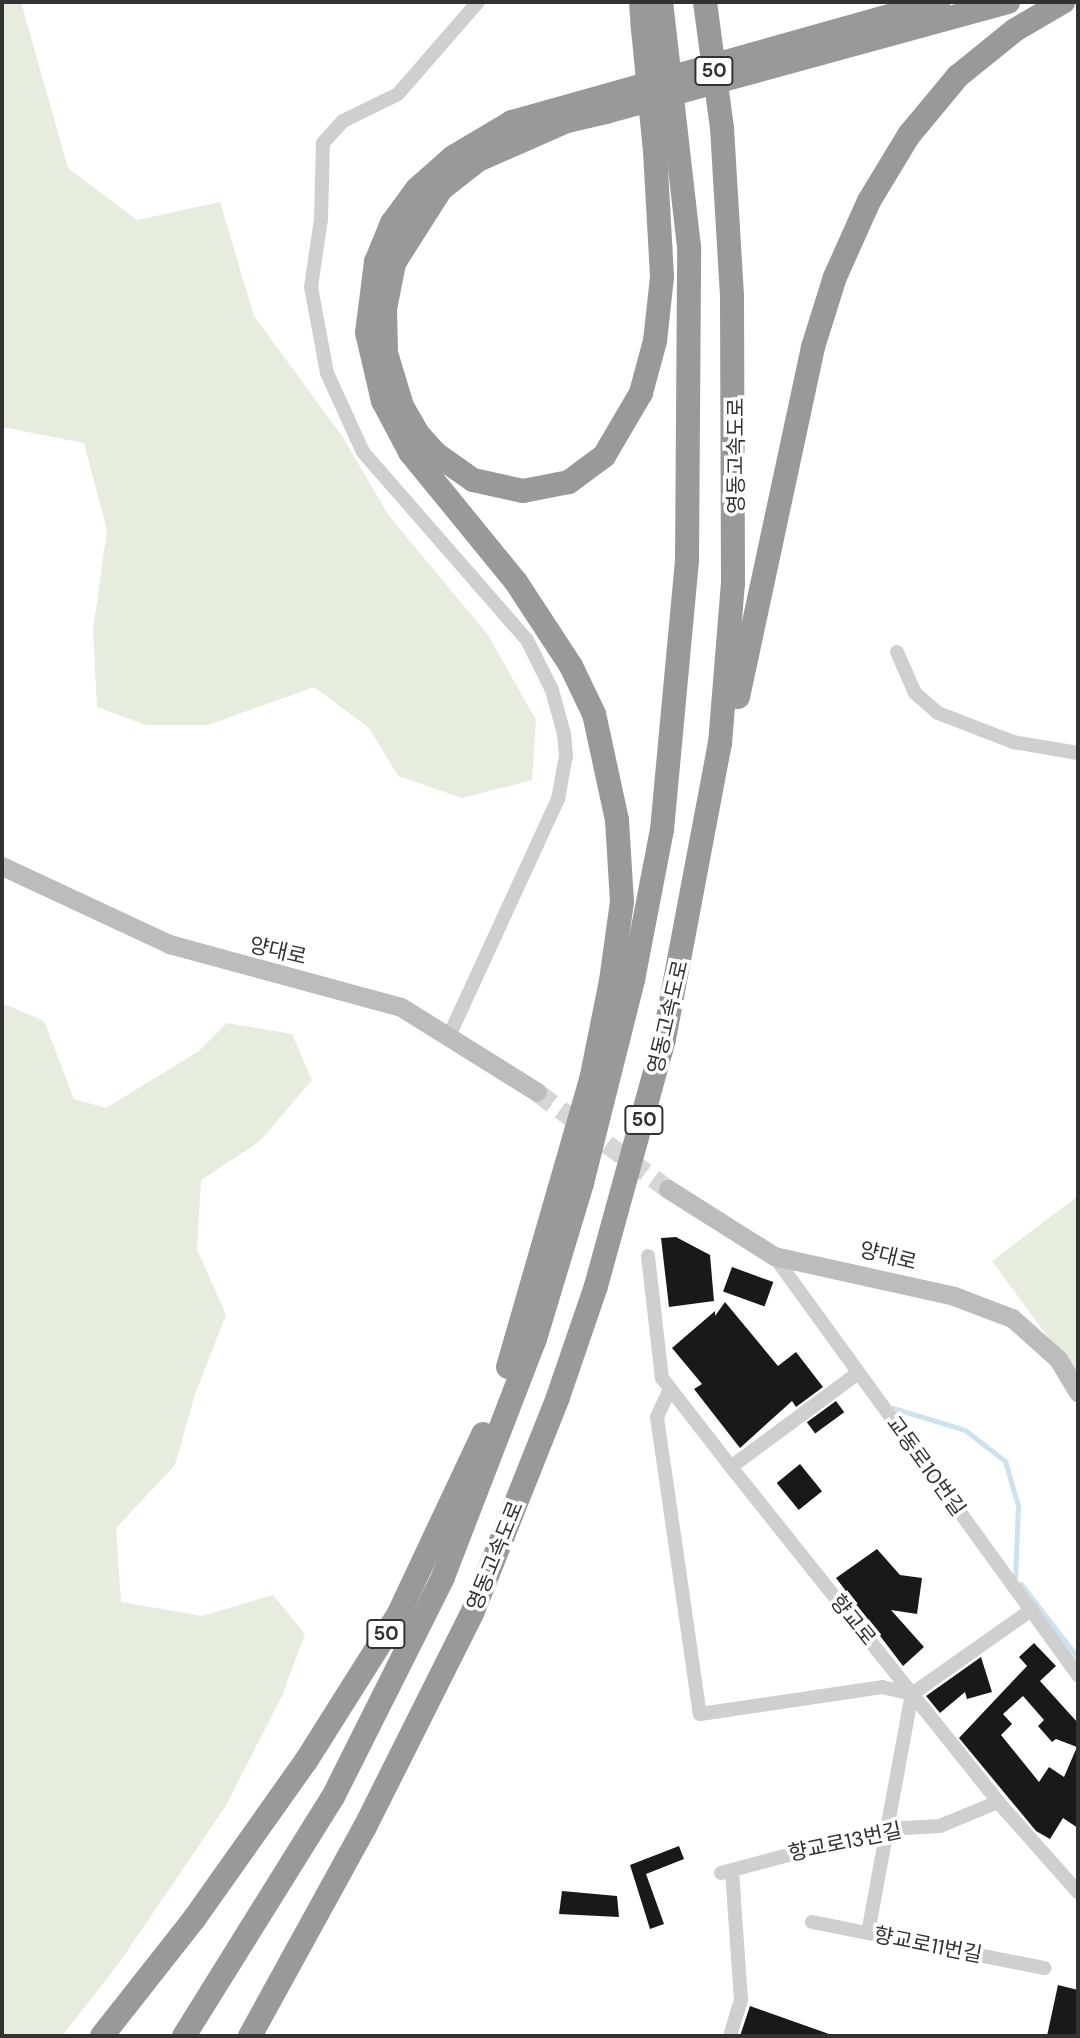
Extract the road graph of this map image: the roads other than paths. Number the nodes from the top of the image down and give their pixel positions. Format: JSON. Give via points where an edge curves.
{"nodes":[{"id":1,"x":478,"y":2,"type":"edge"},
{"id":2,"x":641,"y":2,"type":"edge"},
{"id":3,"x":939,"y":2,"type":"edge"},
{"id":4,"x":1008,"y":2,"type":"edge"},
{"id":5,"x":1063,"y":2,"type":"edge"},
{"id":6,"x":706,"y":8,"type":"edge"},
{"id":7,"x":656,"y":19,"type":"edge"},
{"id":8,"x":897,"y":652,"type":"dead end"},
{"id":9,"x":1078,"y":753,"type":"edge"},
{"id":10,"x":2,"y":866,"type":"edge"},
{"id":11,"x":689,"y":924,"type":"junction"},
{"id":12,"x":449,"y":1036,"type":"junction"},
{"id":13,"x":537,"y":1092,"type":"tunnel mouth"},
{"id":14,"x":582,"y":1182,"type":"junction"},
{"id":15,"x":668,"y":1189,"type":"tunnel mouth"},
{"id":16,"x":648,"y":1256,"type":"dead end"},
{"id":17,"x":774,"y":1256,"type":"junction"},
{"id":18,"x":858,"y":1373,"type":"junction"},
{"id":19,"x":506,"y":1375,"type":"junction"},
{"id":20,"x":670,"y":1389,"type":"junction"},
{"id":21,"x":1078,"y":1392,"type":"edge"},
{"id":22,"x":732,"y":1467,"type":"junction"},
{"id":23,"x":1031,"y":1610,"type":"junction"},
{"id":24,"x":1078,"y":1675,"type":"edge"},
{"id":25,"x":912,"y":1693,"type":"junction"},
{"id":26,"x":998,"y":1802,"type":"junction"},
{"id":27,"x":886,"y":1829,"type":"junction"},
{"id":28,"x":1078,"y":1892,"type":"edge"},
{"id":29,"x":812,"y":1922,"type":"dead end"},
{"id":30,"x":868,"y":1933,"type":"junction"},
{"id":31,"x":1045,"y":1968,"type":"dead end"},
{"id":32,"x":102,"y":2036,"type":"edge"},
{"id":33,"x":184,"y":2036,"type":"edge"},
{"id":34,"x":250,"y":2036,"type":"edge"},
{"id":35,"x":730,"y":2036,"type":"edge"}],
"edges":[{"from":1,"to":12,"type":"street","via":[[398,94],[343,121],[323,143],[321,219],[311,287],[327,373],[363,452],[527,640],[547,678],[564,734],[565,766],[558,799]]},
{"from":2,"to":7,"type":"highway"},
{"from":3,"to":19,"type":"highway","via":[[512,122],[453,157],[417,189],[392,223],[376,262],[367,332],[383,401],[410,452],[516,582],[576,676],[594,714],[617,820],[622,902],[611,981],[591,1080]]},
{"from":4,"to":7,"type":"highway","via":[[567,121],[509,145],[458,174],[427,205],[394,263],[384,331],[402,406],[418,434],[454,470],[492,486],[523,491],[552,488],[587,470],[618,437],[641,393],[657,327],[662,276],[655,151]]},
{"from":5,"to":11,"type":"highway","via":[[989,49],[931,105],[888,167],[840,266],[813,347]]},
{"from":6,"to":11,"type":"highway","name":"영동고속도로","number":"50","via":[[722,128],[736,404],[734,561],[720,744]]},
{"from":7,"to":14,"type":"highway","name":"영동고속도로","number":"50","via":[[677,136],[689,247],[692,381],[679,681],[662,830],[639,953]]},
{"from":8,"to":9,"type":"street","via":[[915,693],[938,713],[1013,742]]},
{"from":10,"to":12,"type":"street","name":"양대로","via":[[169,944],[401,1007]]},
{"from":11,"to":34,"type":"highway","name":"영동고속도로","number":"50","via":[[630,1172],[558,1397],[512,1516],[430,1698]]},
{"from":12,"to":13,"type":"street","name":"양대로"},
{"from":14,"to":19,"type":"highway","name":"영동고속도로","number":"50"},
{"from":14,"to":33,"type":"highway","name":"영동고속도로","number":"50","via":[[535,1339],[475,1499],[406,1659],[333,1797]]},
{"from":15,"to":17,"type":"street","name":"양대로"},
{"from":16,"to":20,"type":"street","via":[[662,1378]]},
{"from":17,"to":18,"type":"street","name":"교동로10번길"},
{"from":17,"to":21,"type":"street","name":"양대로","via":[[954,1296],[1012,1318],[1058,1359]]},
{"from":18,"to":22,"type":"street"},
{"from":18,"to":23,"type":"street","name":"교동로10번길"},
{"from":19,"to":32,"type":"highway","name":"영동고속도로","number":"50","via":[[476,1452],[398,1615],[306,1761],[194,1919]]},
{"from":20,"to":22,"type":"street","name":"향교로"},
{"from":20,"to":25,"type":"street","via":[[657,1418],[700,1714],[882,1687]]},
{"from":22,"to":25,"type":"street","name":"향교로"},
{"from":23,"to":24,"type":"street","name":"교동로10번길"},
{"from":23,"to":25,"type":"street"},
{"from":25,"to":26,"type":"street","name":"향교로"},
{"from":25,"to":27,"type":"street"},
{"from":26,"to":27,"type":"street","name":"향교로13번길","via":[[940,1826]]},
{"from":26,"to":28,"type":"street","name":"향교로"},
{"from":27,"to":30,"type":"street"},
{"from":27,"to":35,"type":"street","name":"향교로13번길","via":[[726,1872],[741,2000]]},
{"from":29,"to":30,"type":"street","name":"향교로11번길"},
{"from":30,"to":31,"type":"street","name":"향교로11번길"}]}
